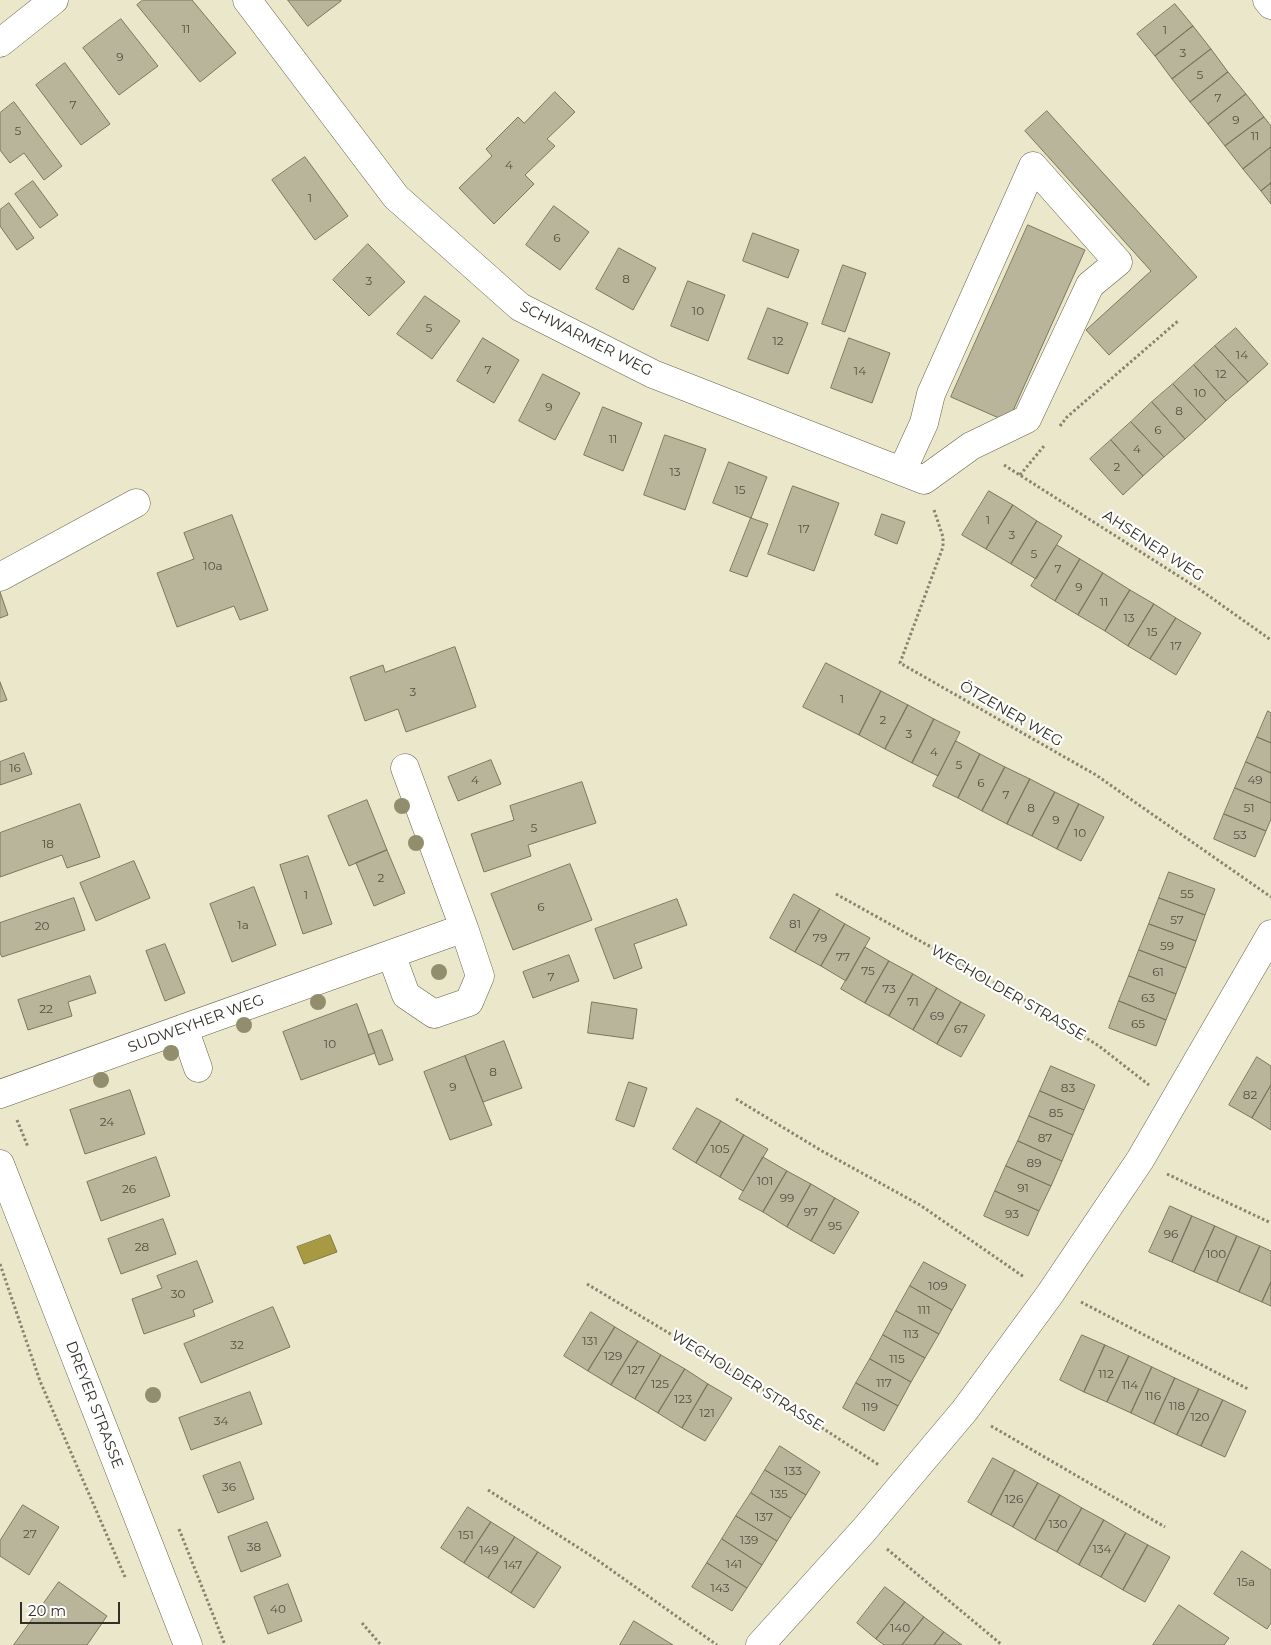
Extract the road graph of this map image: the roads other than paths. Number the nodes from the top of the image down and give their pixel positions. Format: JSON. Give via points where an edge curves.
{"nodes":[{"id":1,"x":54,"y":0,"type":"edge"},
{"id":2,"x":247,"y":0,"type":"edge"},
{"id":3,"x":1267,"y":0,"type":"edge"},
{"id":4,"x":1271,"y":5,"type":"edge"},
{"id":5,"x":0,"y":43,"type":"edge"},
{"id":6,"x":913,"y":475,"type":"junction"},
{"id":7,"x":136,"y":503,"type":"dead end"},
{"id":8,"x":0,"y":577,"type":"edge"},
{"id":9,"x":405,"y":768,"type":"dead end"},
{"id":10,"x":464,"y":928,"type":"junction"},
{"id":11,"x":1270,"y":941,"type":"edge"},
{"id":12,"x":391,"y":954,"type":"junction"},
{"id":13,"x":184,"y":1028,"type":"junction"},
{"id":14,"x":198,"y":1068,"type":"dead end"},
{"id":15,"x":0,"y":1094,"type":"edge"},
{"id":16,"x":0,"y":1164,"type":"edge"},
{"id":17,"x":188,"y":1645,"type":"edge"},
{"id":18,"x":760,"y":1645,"type":"edge"}],
"edges":[{"from":1,"to":5,"type":"street"},
{"from":2,"to":6,"type":"street","name":"SCHWARMER WEG","via":[[396,196],[520,307],[653,374]]},
{"from":3,"to":4,"type":"street"},
{"from":6,"to":6,"type":"street","via":[[1027,419],[1090,285],[1118,262],[1033,166],[932,394]]},
{"from":7,"to":8,"type":"street"},
{"from":9,"to":10,"type":"street"},
{"from":10,"to":12,"type":"street","name":"SUDWEYHER WEG"},
{"from":10,"to":12,"type":"street","via":[[480,976],[469,1002],[434,1014],[406,995]]},
{"from":11,"to":18,"type":"street","via":[[1140,1160],[1052,1291],[965,1410],[864,1530]]},
{"from":12,"to":13,"type":"street","name":"SUDWEYHER WEG"},
{"from":13,"to":14,"type":"street"},
{"from":13,"to":15,"type":"street","name":"SUDWEYHER WEG"},
{"from":16,"to":17,"type":"street","name":"DREYER STRASSE"}]}
